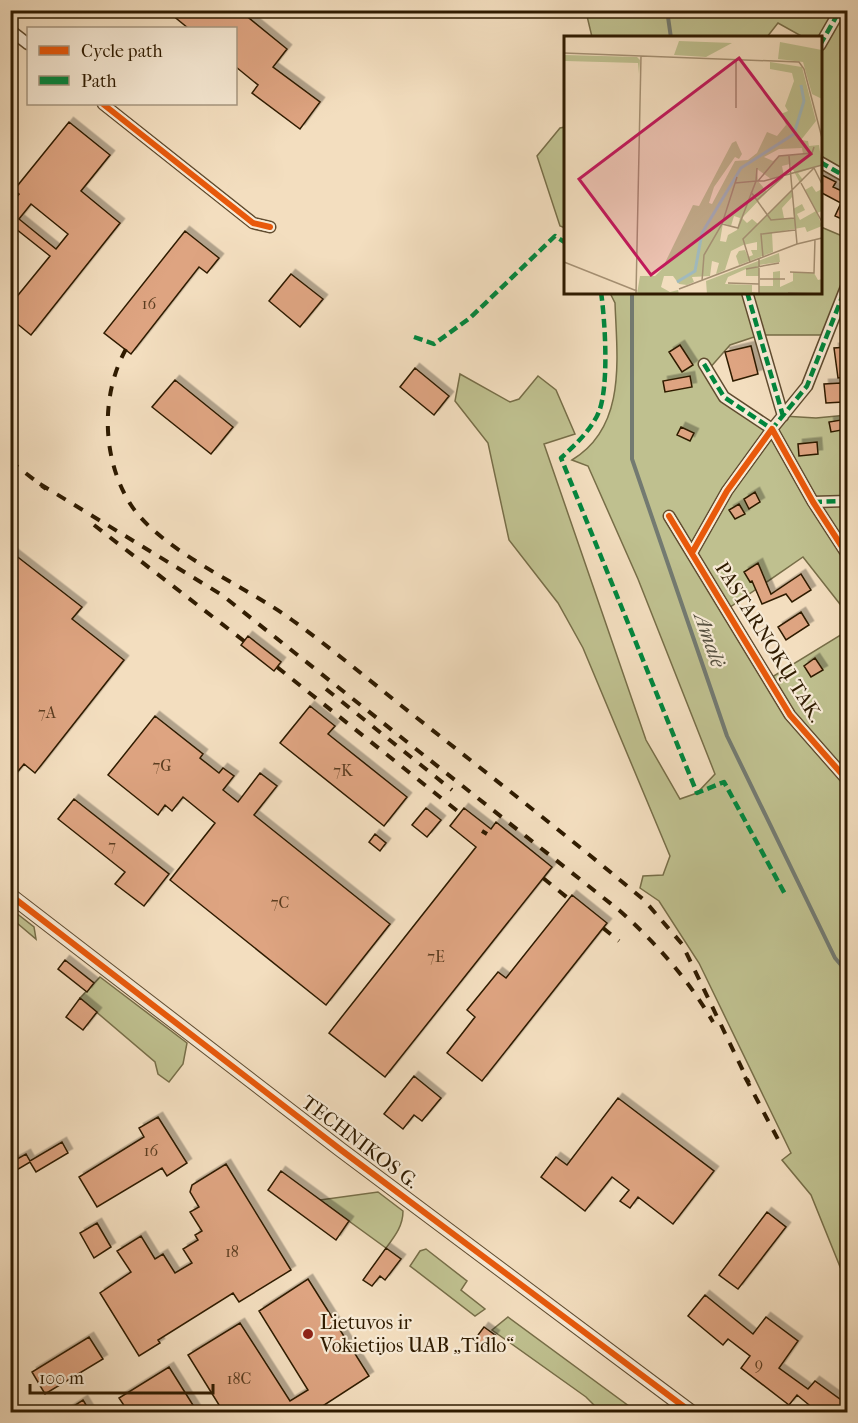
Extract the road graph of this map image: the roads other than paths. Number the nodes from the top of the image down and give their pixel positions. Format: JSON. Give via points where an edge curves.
{"nodes":[{"id":1,"x":840,"y":10,"type":"edge"},
{"id":2,"x":10,"y":30,"type":"edge"},
{"id":3,"x":822,"y":42,"type":"edge"},
{"id":4,"x":27,"y":43,"type":"edge"},
{"id":5,"x":104,"y":105,"type":"edge"},
{"id":6,"x":822,"y":163,"type":"edge"},
{"id":7,"x":848,"y":178,"type":"edge"},
{"id":8,"x":270,"y":227,"type":"dead end"},
{"id":9,"x":848,"y":282,"type":"edge"},
{"id":10,"x":748,"y":294,"type":"edge"},
{"id":11,"x":704,"y":364,"type":"dead end"},
{"id":12,"x":783,"y":416,"type":"junction"},
{"id":13,"x":772,"y":429,"type":"junction"},
{"id":14,"x":848,"y":501,"type":"edge"},
{"id":15,"x":813,"y":502,"type":"junction"},
{"id":16,"x":669,"y":516,"type":"dead end"},
{"id":17,"x":693,"y":551,"type":"junction"},
{"id":18,"x":848,"y":556,"type":"edge"},
{"id":19,"x":848,"y":781,"type":"edge"},
{"id":20,"x":10,"y":895,"type":"edge"},
{"id":21,"x":691,"y":1413,"type":"edge"}],
"edges":[{"from":1,"to":3,"type":"street"},
{"from":2,"to":4,"type":"street"},
{"from":5,"to":8,"type":"street","via":[[253,223]]},
{"from":6,"to":7,"type":"street"},
{"from":9,"to":12,"type":"street","via":[[807,386]]},
{"from":10,"to":12,"type":"street"},
{"from":11,"to":13,"type":"street","via":[[724,397]]},
{"from":12,"to":13,"type":"street"},
{"from":13,"to":15,"type":"street"},
{"from":13,"to":17,"type":"street","via":[[727,491]]},
{"from":14,"to":15,"type":"street"},
{"from":15,"to":18,"type":"street"},
{"from":16,"to":17,"type":"street","name":"PASTARNOKŲ TAK."},
{"from":17,"to":19,"type":"street","name":"PASTARNOKŲ TAK.","via":[[790,715]]},
{"from":20,"to":21,"type":"street","name":"TECHNIKOS G."}]}
